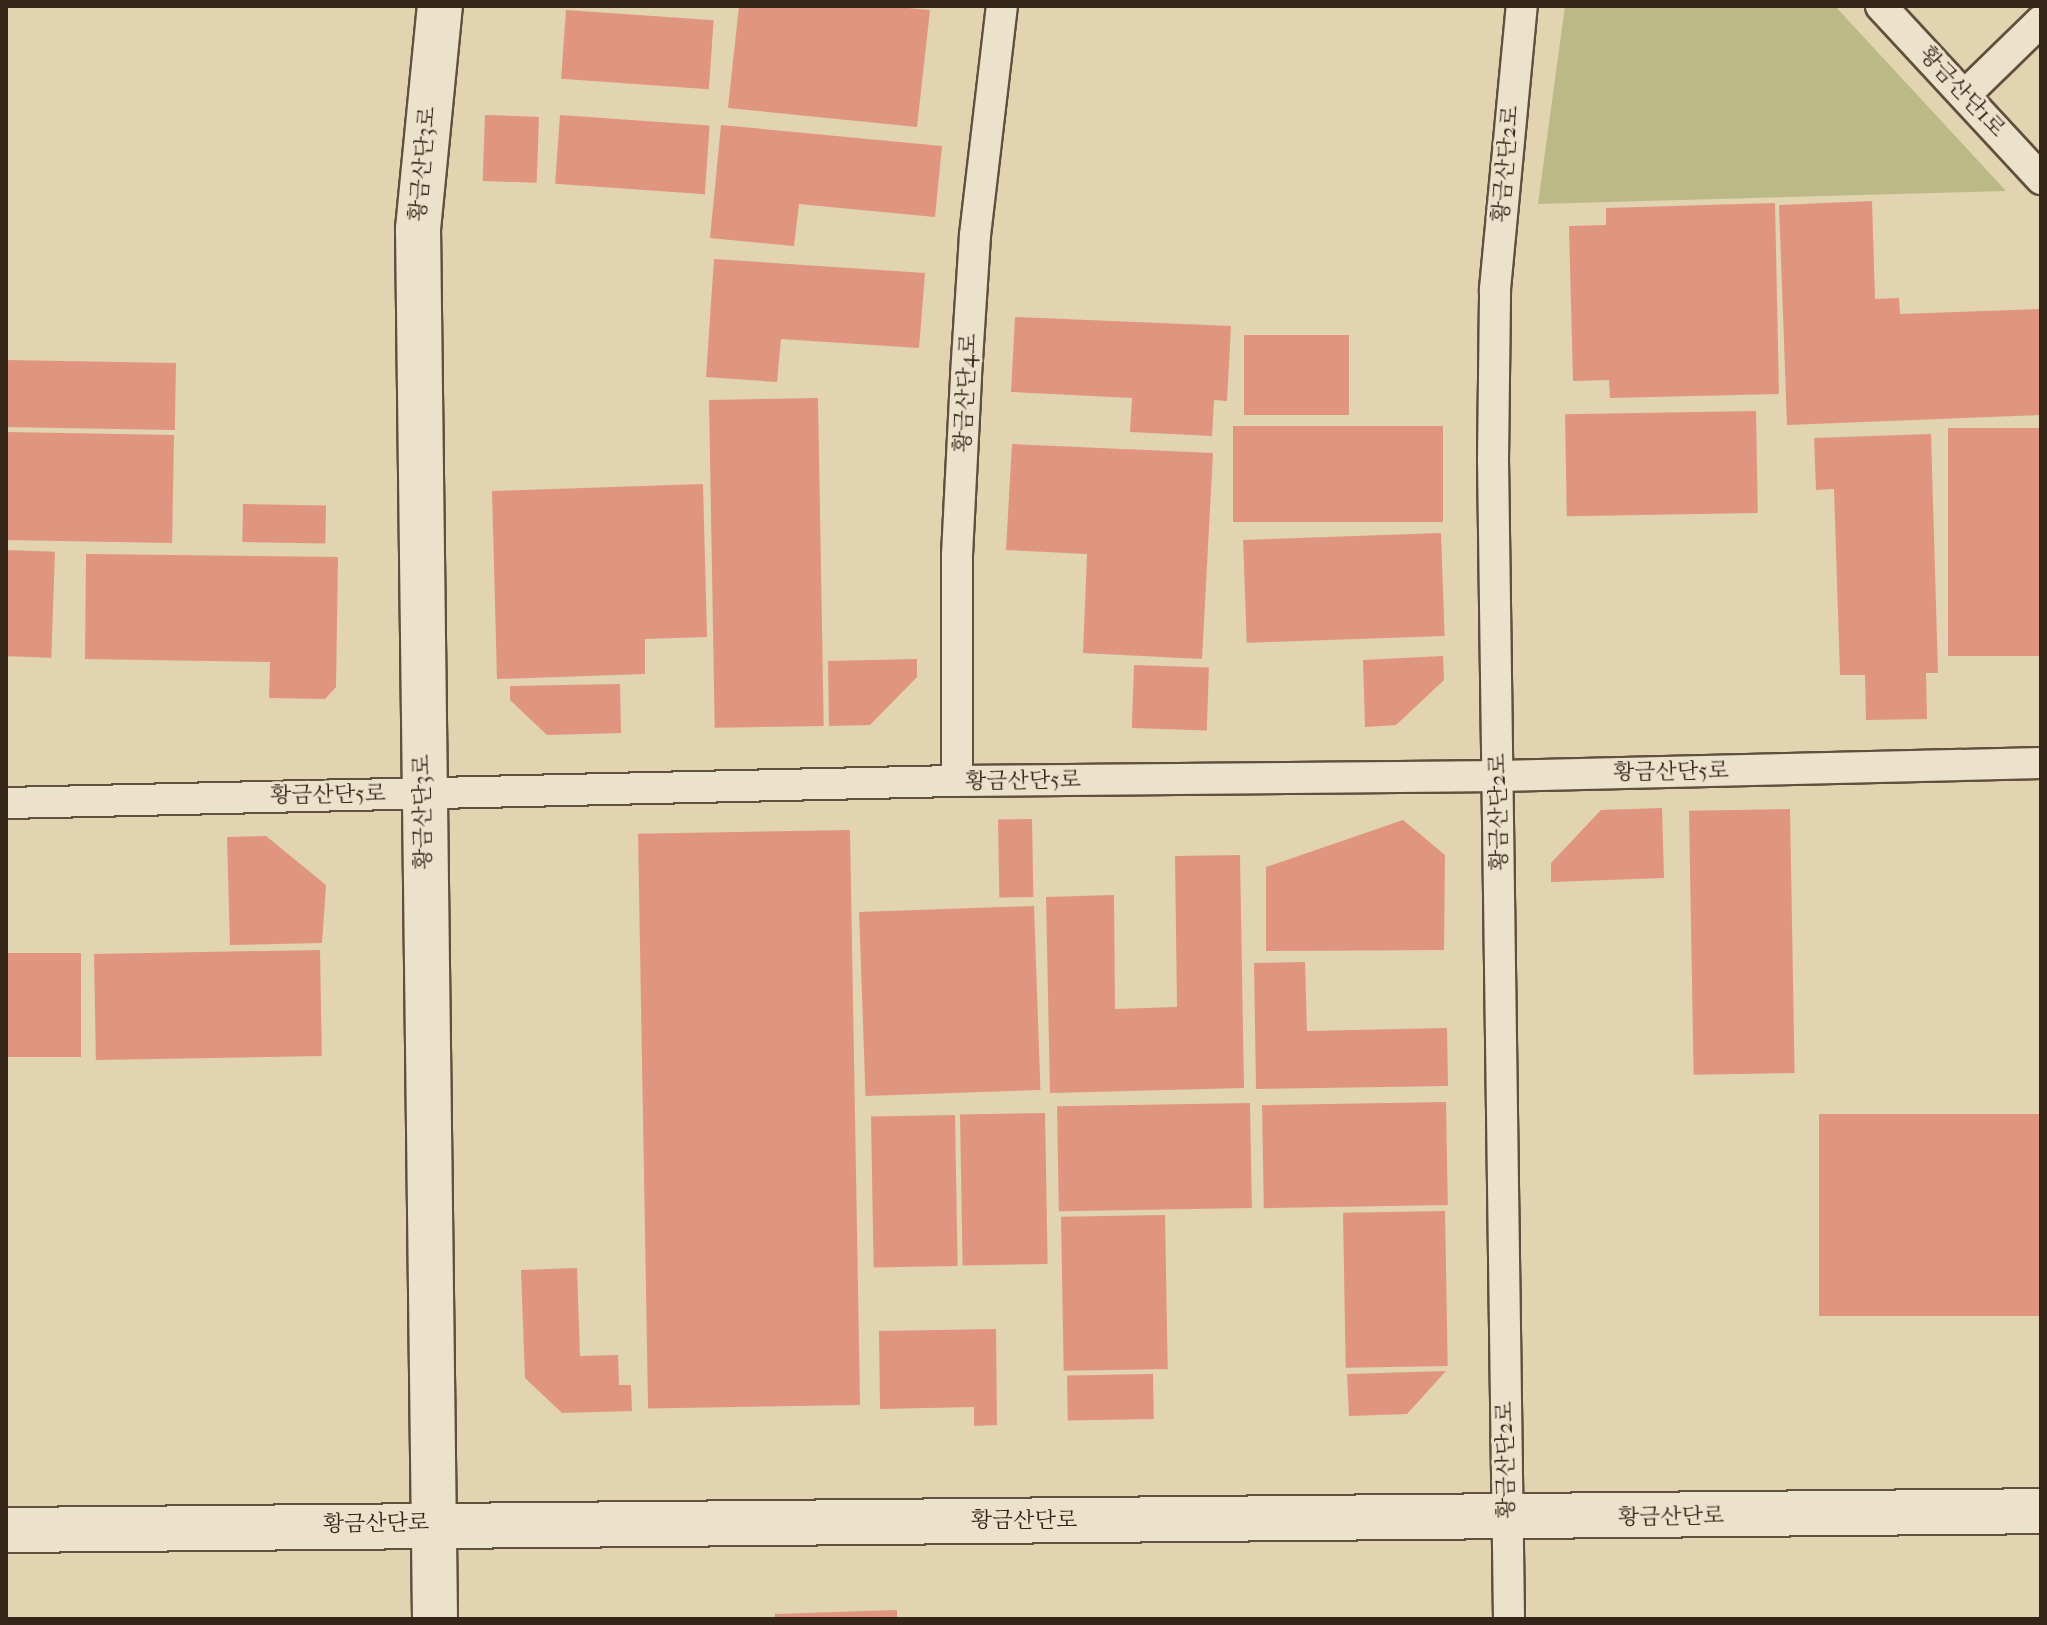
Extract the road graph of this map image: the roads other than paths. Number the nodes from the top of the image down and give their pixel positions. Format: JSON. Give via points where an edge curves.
{"nodes":[{"id":1,"x":440,"y":6,"type":"edge"},
{"id":2,"x":1002,"y":6,"type":"edge"},
{"id":3,"x":1522,"y":6,"type":"edge"},
{"id":4,"x":1881,"y":6,"type":"edge"},
{"id":5,"x":2041,"y":21,"type":"edge"},
{"id":6,"x":1965,"y":95,"type":"junction"},
{"id":7,"x":2041,"y":179,"type":"edge"},
{"id":8,"x":2041,"y":763,"type":"edge"},
{"id":9,"x":1498,"y":776,"type":"junction"},
{"id":10,"x":957,"y":781,"type":"junction"},
{"id":11,"x":423,"y":793,"type":"junction"},
{"id":12,"x":6,"y":803,"type":"edge"},
{"id":13,"x":2041,"y":1511,"type":"edge"},
{"id":14,"x":1506,"y":1519,"type":"junction"},
{"id":15,"x":433,"y":1523,"type":"junction"},
{"id":16,"x":6,"y":1530,"type":"edge"},
{"id":17,"x":435,"y":1619,"type":"edge"},
{"id":18,"x":1509,"y":1619,"type":"edge"}],
"edges":[{"from":1,"to":11,"type":"street","name":"황금산단3로","via":[[418,229]]},
{"from":2,"to":10,"type":"street","name":"황금산단4로","via":[[975,235],[966,375],[957,555]]},
{"from":3,"to":9,"type":"street","name":"황금산단2로","via":[[1495,289]]},
{"from":4,"to":6,"type":"street","name":"황금산단1로"},
{"from":5,"to":6,"type":"street"},
{"from":6,"to":7,"type":"street","name":"황금산단1로"},
{"from":8,"to":9,"type":"street","name":"황금산단5로"},
{"from":9,"to":10,"type":"street","name":"황금산단5로"},
{"from":9,"to":14,"type":"street","name":"황금산단2로"},
{"from":10,"to":11,"type":"street","name":"황금산단5로"},
{"from":11,"to":12,"type":"street","name":"황금산단5로"},
{"from":11,"to":15,"type":"street","name":"황금산단3로"},
{"from":13,"to":14,"type":"street","name":"황금산단로"},
{"from":14,"to":15,"type":"street","name":"황금산단로"},
{"from":14,"to":18,"type":"street","name":"황금산단2로"},
{"from":15,"to":16,"type":"street","name":"황금산단로"},
{"from":15,"to":17,"type":"street","name":"황금산단3로"}]}
